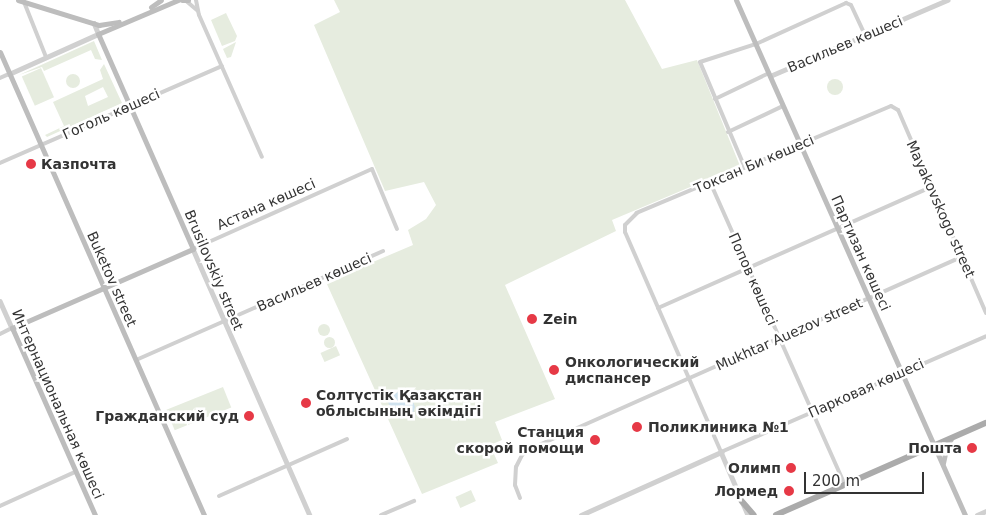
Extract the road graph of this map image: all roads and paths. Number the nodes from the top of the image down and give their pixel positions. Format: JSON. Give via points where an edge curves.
{"nodes":[{"id":1,"x":18,"y":0,"type":"edge"},
{"id":2,"x":161,"y":0,"type":"edge"},
{"id":3,"x":178,"y":0,"type":"edge"},
{"id":4,"x":183,"y":0,"type":"edge"},
{"id":5,"x":188,"y":0,"type":"edge"},
{"id":6,"x":196,"y":0,"type":"edge"},
{"id":7,"x":736,"y":0,"type":"edge"},
{"id":8,"x":947,"y":0,"type":"edge"},
{"id":9,"x":24,"y":2,"type":"junction"},
{"id":10,"x":198,"y":11,"type":"junction"},
{"id":11,"x":119,"y":22,"type":"junction"},
{"id":12,"x":94,"y":25,"type":"junction"},
{"id":13,"x":98,"y":34,"type":"junction"},
{"id":14,"x":865,"y":35,"type":"junction"},
{"id":15,"x":90,"y":38,"type":"junction"},
{"id":16,"x":756,"y":44,"type":"junction"},
{"id":17,"x":0,"y":52,"type":"edge"},
{"id":18,"x":46,"y":57,"type":"junction"},
{"id":19,"x":222,"y":66,"type":"junction"},
{"id":20,"x":10,"y":74,"type":"junction"},
{"id":21,"x":769,"y":75,"type":"junction"},
{"id":22,"x":0,"y":78,"type":"edge"},
{"id":23,"x":715,"y":99,"type":"junction"},
{"id":24,"x":131,"y":105,"type":"junction"},
{"id":25,"x":784,"y":106,"type":"junction"},
{"id":26,"x":894,"y":107,"type":"joint"},
{"id":27,"x":728,"y":132,"type":"junction"},
{"id":28,"x":800,"y":144,"type":"junction"},
{"id":29,"x":40,"y":145,"type":"junction"},
{"id":30,"x":262,"y":157,"type":"dead end"},
{"id":31,"x":0,"y":164,"type":"edge"},
{"id":32,"x":745,"y":168,"type":"junction"},
{"id":33,"x":710,"y":182,"type":"junction"},
{"id":34,"x":931,"y":187,"type":"junction"},
{"id":35,"x":397,"y":228,"type":"dead end"},
{"id":36,"x":838,"y":228,"type":"junction"},
{"id":37,"x":193,"y":249,"type":"junction"},
{"id":38,"x":383,"y":251,"type":"dead end"},
{"id":39,"x":962,"y":257,"type":"junction"},
{"id":40,"x":748,"y":268,"type":"junction"},
{"id":41,"x":104,"y":288,"type":"junction"},
{"id":42,"x":870,"y":298,"type":"junction"},
{"id":43,"x":0,"y":301,"type":"edge"},
{"id":44,"x":658,"y":308,"type":"junction"},
{"id":45,"x":986,"y":313,"type":"edge"},
{"id":46,"x":224,"y":322,"type":"junction"},
{"id":47,"x":12,"y":328,"type":"junction"},
{"id":48,"x":0,"y":334,"type":"edge"},
{"id":49,"x":986,"y":336,"type":"edge"},
{"id":50,"x":780,"y":338,"type":"junction"},
{"id":51,"x":136,"y":360,"type":"junction"},
{"id":52,"x":902,"y":372,"type":"junction"},
{"id":53,"x":689,"y":379,"type":"junction"},
{"id":54,"x":812,"y":412,"type":"junction"},
{"id":55,"x":986,"y":423,"type":"edge"},
{"id":56,"x":955,"y":437,"type":"junction"},
{"id":57,"x":348,"y":439,"type":"dead end"},
{"id":58,"x":935,"y":445,"type":"junction"},
{"id":59,"x":721,"y":452,"type":"junction"},
{"id":60,"x":287,"y":464,"type":"junction"},
{"id":61,"x":944,"y":466,"type":"junction"},
{"id":62,"x":75,"y":472,"type":"junction"},
{"id":63,"x":845,"y":485,"type":"junction"},
{"id":64,"x":219,"y":496,"type":"dead end"},
{"id":65,"x":520,"y":498,"type":"dead end"},
{"id":66,"x":414,"y":501,"type":"dead end"},
{"id":67,"x":742,"y":501,"type":"junction"},
{"id":68,"x":0,"y":506,"type":"edge"},
{"id":69,"x":986,"y":511,"type":"edge"},
{"id":70,"x":95,"y":515,"type":"edge"},
{"id":71,"x":204,"y":515,"type":"edge"},
{"id":72,"x":310,"y":515,"type":"edge"},
{"id":73,"x":381,"y":515,"type":"edge"},
{"id":74,"x":582,"y":515,"type":"edge"},
{"id":75,"x":743,"y":515,"type":"edge"},
{"id":76,"x":748,"y":515,"type":"edge"},
{"id":77,"x":754,"y":515,"type":"edge"},
{"id":78,"x":776,"y":515,"type":"edge"},
{"id":79,"x":965,"y":515,"type":"edge"},
{"id":80,"x":977,"y":515,"type":"edge"}],
"edges":[{"from":1,"to":9,"type":"main road"},
{"from":2,"to":11,"type":"main road"},
{"from":3,"to":13,"type":"main road"},
{"from":4,"to":5,"type":"main road"},
{"from":4,"to":10,"type":"street"},
{"from":6,"to":10,"type":"street"},
{"from":7,"to":16,"type":"main road","name":"Партизан көшесі"},
{"from":8,"to":14,"type":"street","name":"Васильев көшесі"},
{"from":9,"to":12,"type":"main road"},
{"from":9,"to":18,"type":"street"},
{"from":10,"to":19,"type":"street"},
{"from":11,"to":12,"type":"main road","via":[[107,26]]},
{"from":11,"to":13,"type":"main road"},
{"from":12,"to":13,"type":"street"},
{"from":12,"to":15,"type":"street"},
{"from":13,"to":15,"type":"street"},
{"from":13,"to":24,"type":"main road","name":"Brusilovskiy street"},
{"from":14,"to":16,"type":"street","via":[[848,3]]},
{"from":14,"to":21,"type":"street","name":"Васильев көшесі"},
{"from":15,"to":18,"type":"street"},
{"from":16,"to":21,"type":"main road","name":"Партизан көшесі"},
{"from":16,"to":23,"type":"street","via":[[700,62]]},
{"from":17,"to":20,"type":"main road","name":"Buketov street"},
{"from":18,"to":20,"type":"street"},
{"from":19,"to":24,"type":"street","name":"Гоголь көшесі"},
{"from":19,"to":30,"type":"street"},
{"from":20,"to":22,"type":"street"},
{"from":20,"to":29,"type":"main road","name":"Buketov street"},
{"from":21,"to":23,"type":"street","name":"Васильев көшесі"},
{"from":21,"to":25,"type":"main road","name":"Партизан көшесі"},
{"from":23,"to":27,"type":"street"},
{"from":24,"to":29,"type":"street","name":"Гоголь көшесі"},
{"from":24,"to":37,"type":"main road","name":"Brusilovskiy street"},
{"from":25,"to":27,"type":"street"},
{"from":25,"to":28,"type":"main road","name":"Партизан көшесі"},
{"from":26,"to":28,"type":"street","name":"Токсан Би көшесі"},
{"from":26,"to":34,"type":"street","name":"Mayakovskogo street"},
{"from":27,"to":32,"type":"street"},
{"from":28,"to":32,"type":"street","name":"Токсан Би көшесі"},
{"from":28,"to":36,"type":"main road","name":"Партизан көшесі"},
{"from":29,"to":31,"type":"street","name":"Гоголь көшесі"},
{"from":29,"to":41,"type":"main road","name":"Buketov street"},
{"from":32,"to":33,"type":"street","name":"Токсан Би көшесі"},
{"from":33,"to":40,"type":"street","name":"Попов көшесі"},
{"from":33,"to":44,"type":"street","name":"Токсан Би көшесі","via":[[633,215],[626,223],[625,232]]},
{"from":34,"to":36,"type":"street"},
{"from":34,"to":39,"type":"street","name":"Mayakovskogo street"},
{"from":35,"to":37,"type":"street","name":"Астана көшесі","via":[[372,169]]},
{"from":36,"to":40,"type":"street"},
{"from":36,"to":42,"type":"main road","name":"Партизан көшесі"},
{"from":37,"to":41,"type":"main road","name":"Астана көшесі"},
{"from":37,"to":46,"type":"street","name":"Brusilovskiy street"},
{"from":38,"to":46,"type":"street","name":"Васильев көшесі"},
{"from":39,"to":42,"type":"street","name":"Mukhtar Auezov street"},
{"from":39,"to":45,"type":"street","name":"Mayakovskogo street"},
{"from":40,"to":44,"type":"street"},
{"from":40,"to":50,"type":"street","name":"Попов көшесі"},
{"from":41,"to":47,"type":"main road","name":"Астана көшесі"},
{"from":41,"to":51,"type":"main road","name":"Buketov street"},
{"from":42,"to":50,"type":"street","name":"Mukhtar Auezov street"},
{"from":42,"to":52,"type":"main road","name":"Партизан көшесі"},
{"from":43,"to":47,"type":"street","name":"Интернациональная көшесі"},
{"from":44,"to":53,"type":"street"},
{"from":46,"to":51,"type":"street","name":"Васильев көшесі"},
{"from":46,"to":60,"type":"street","name":"Brusilovskiy street"},
{"from":47,"to":48,"type":"street","name":"Астана көшесі"},
{"from":47,"to":62,"type":"main road","name":"Интернациональная көшесі"},
{"from":49,"to":52,"type":"street","name":"Парковая көшесі"},
{"from":50,"to":53,"type":"street","name":"Mukhtar Auezov street"},
{"from":50,"to":54,"type":"street","name":"Попов көшесі"},
{"from":51,"to":71,"type":"main road","name":"Buketov street"},
{"from":52,"to":54,"type":"street","name":"Парковая көшесі"},
{"from":52,"to":58,"type":"main road","name":"Партизан көшесі"},
{"from":53,"to":59,"type":"street"},
{"from":53,"to":65,"type":"street","name":"Mukhtar Auezov street","via":[[526,451],[515,471]]},
{"from":54,"to":59,"type":"street","name":"Парковая көшесі"},
{"from":54,"to":63,"type":"street","name":"Попов көшесі"},
{"from":55,"to":56,"type":"main road"},
{"from":56,"to":58,"type":"main road"},
{"from":56,"to":61,"type":"main road","via":[[947,444]]},
{"from":57,"to":60,"type":"street"},
{"from":58,"to":61,"type":"main road","name":"Партизан көшесі"},
{"from":58,"to":63,"type":"main road"},
{"from":59,"to":67,"type":"street"},
{"from":59,"to":74,"type":"street","name":"Парковая көшесі"},
{"from":60,"to":64,"type":"street"},
{"from":60,"to":72,"type":"street","name":"Brusilovskiy street"},
{"from":61,"to":79,"type":"main road","name":"Партизан көшесі"},
{"from":62,"to":68,"type":"street"},
{"from":62,"to":70,"type":"main road","name":"Интернациональная көшесі"},
{"from":63,"to":78,"type":"main road"},
{"from":66,"to":73,"type":"street"},
{"from":67,"to":75,"type":"main road"},
{"from":67,"to":76,"type":"street"},
{"from":67,"to":77,"type":"main road"},
{"from":69,"to":80,"type":"street"}]}
